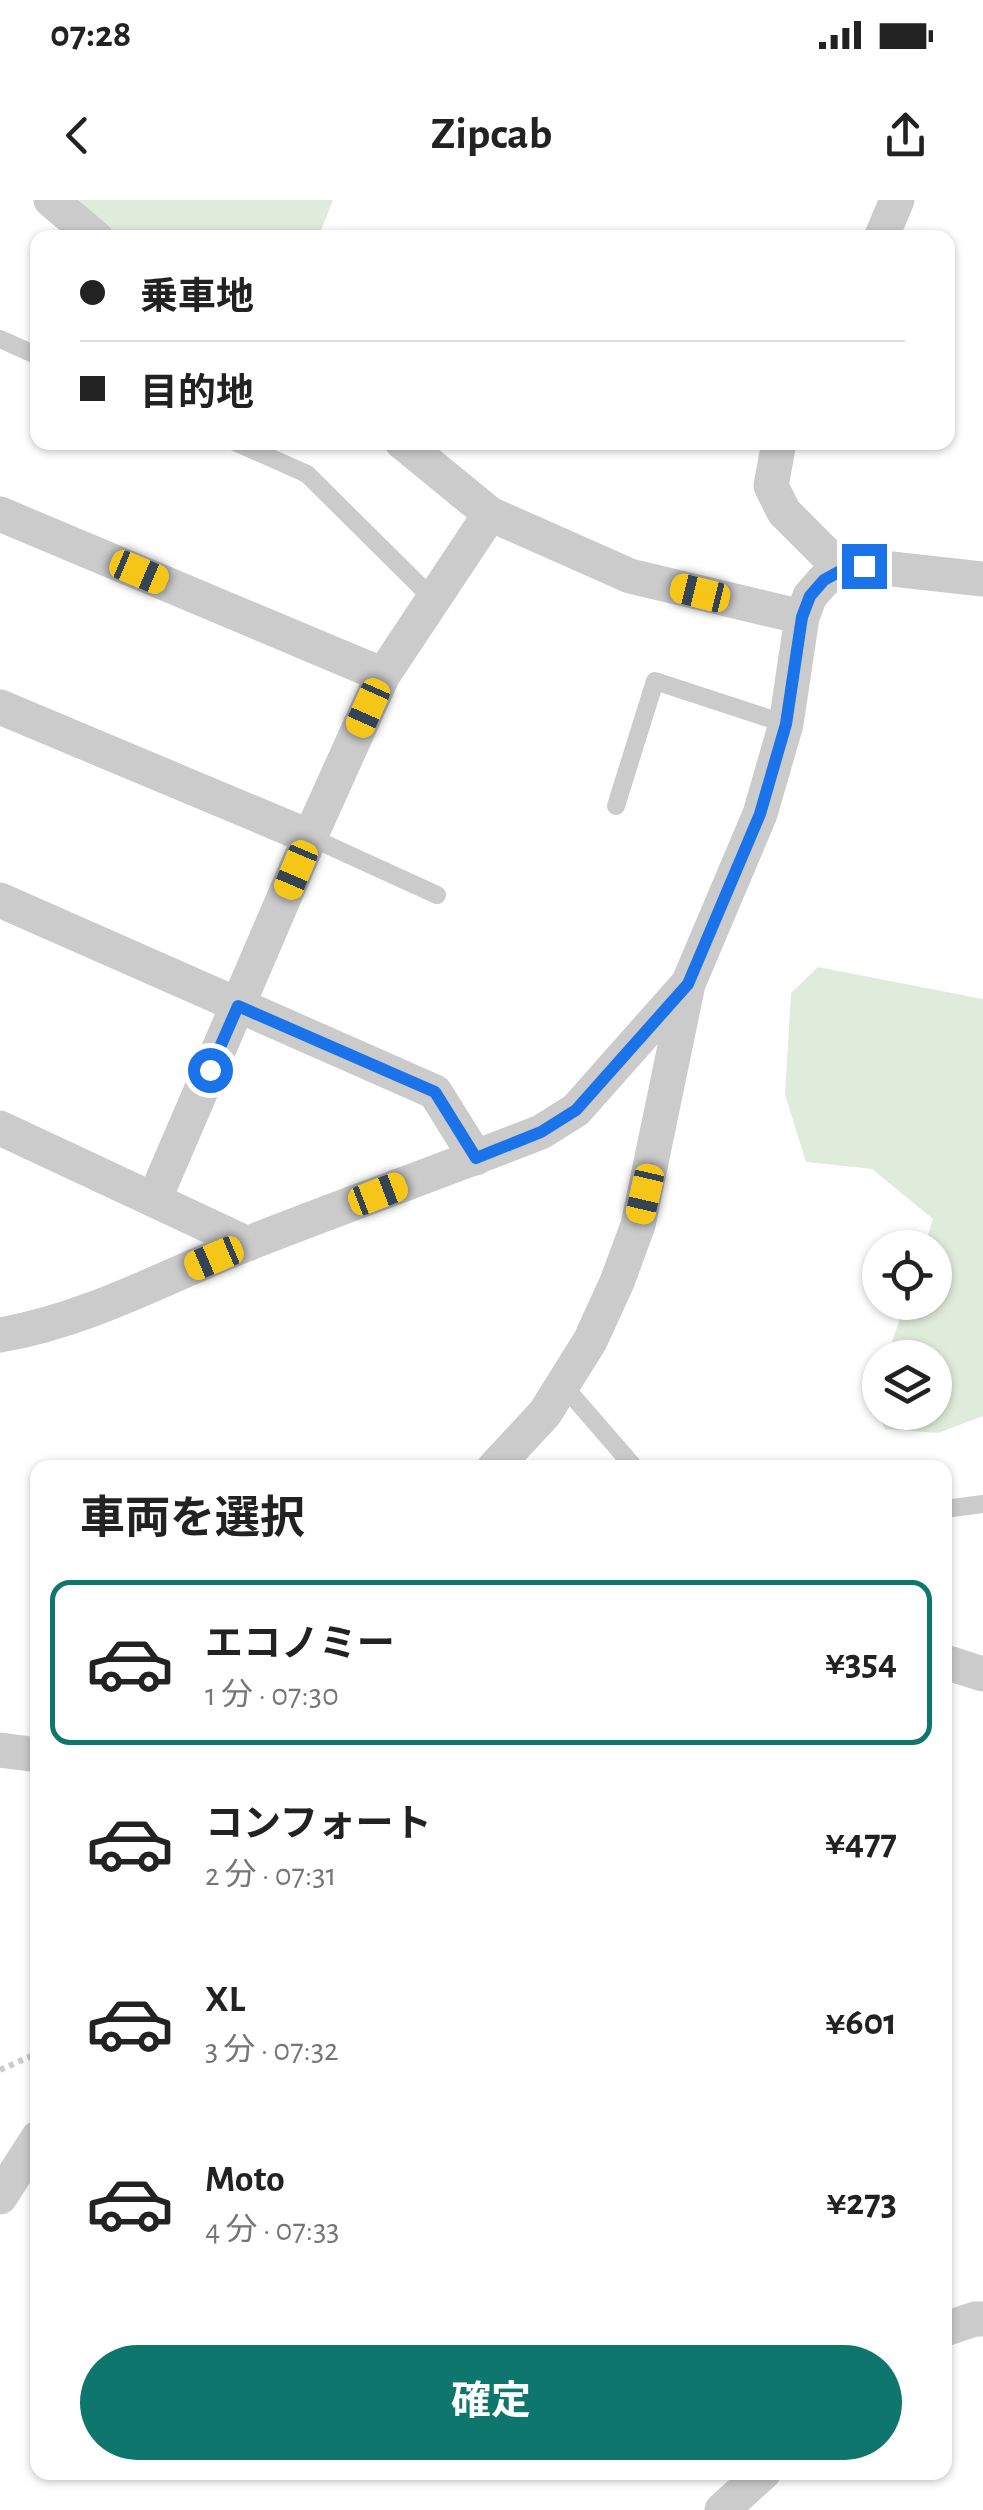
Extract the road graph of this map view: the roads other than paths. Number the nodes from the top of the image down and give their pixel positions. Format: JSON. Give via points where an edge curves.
{"nodes":[{"id":1,"x":50,"y":200,"type":"edge"},
{"id":2,"x":897,"y":200,"type":"edge"},
{"id":3,"x":86,"y":230,"type":"edge"},
{"id":4,"x":884,"y":230,"type":"edge"},
{"id":5,"x":0,"y":340,"type":"edge"},
{"id":6,"x":30,"y":353,"type":"edge"},
{"id":7,"x":253,"y":450,"type":"edge"},
{"id":8,"x":412,"y":450,"type":"edge"},
{"id":9,"x":778,"y":450,"type":"edge"},
{"id":10,"x":0,"y":514,"type":"edge"},
{"id":11,"x":490,"y":514,"type":"junction"},
{"id":12,"x":842,"y":570,"type":"junction"},
{"id":13,"x":983,"y":580,"type":"edge"},
{"id":14,"x":433,"y":599,"type":"junction"},
{"id":15,"x":802,"y":617,"type":"junction"},
{"id":16,"x":382,"y":675,"type":"junction"},
{"id":17,"x":0,"y":707,"type":"edge"},
{"id":18,"x":786,"y":724,"type":"junction"},
{"id":19,"x":616,"y":806,"type":"dead end"},
{"id":20,"x":310,"y":837,"type":"junction"},
{"id":21,"x":437,"y":895,"type":"dead end"},
{"id":22,"x":0,"y":900,"type":"edge"},
{"id":23,"x":688,"y":984,"type":"junction"},
{"id":24,"x":238,"y":1006,"type":"junction"},
{"id":25,"x":0,"y":1128,"type":"edge"},
{"id":26,"x":476,"y":1158,"type":"junction"},
{"id":27,"x":154,"y":1200,"type":"junction"},
{"id":28,"x":248,"y":1244,"type":"junction"},
{"id":29,"x":0,"y":1335,"type":"edge"},
{"id":30,"x":563,"y":1385,"type":"junction"},
{"id":31,"x":501,"y":1460,"type":"edge"},
{"id":32,"x":628,"y":1460,"type":"edge"},
{"id":33,"x":983,"y":1504,"type":"edge"},
{"id":34,"x":952,"y":1509,"type":"edge"},
{"id":35,"x":952,"y":1664,"type":"edge"},
{"id":36,"x":983,"y":1674,"type":"edge"},
{"id":37,"x":0,"y":1750,"type":"edge"},
{"id":38,"x":30,"y":1753,"type":"edge"},
{"id":39,"x":30,"y":2150,"type":"edge"},
{"id":40,"x":0,"y":2197,"type":"edge"},
{"id":41,"x":983,"y":2320,"type":"edge"},
{"id":42,"x":952,"y":2327,"type":"edge"},
{"id":43,"x":755,"y":2480,"type":"edge"},
{"id":44,"x":722,"y":2510,"type":"edge"}],
"edges":[{"from":1,"to":3,"type":"street"},
{"from":2,"to":4,"type":"street"},
{"from":5,"to":6,"type":"lane"},
{"from":7,"to":14,"type":"lane","via":[[306,474]]},
{"from":8,"to":11,"type":"street"},
{"from":9,"to":12,"type":"street","via":[[771,486],[784,512]]},
{"from":10,"to":16,"type":"street"},
{"from":11,"to":14,"type":"street"},
{"from":11,"to":15,"type":"street","via":[[630,576]]},
{"from":12,"to":13,"type":"street","via":[[889,567]]},
{"from":12,"to":15,"type":"street","via":[[810,596]]},
{"from":14,"to":16,"type":"street"},
{"from":15,"to":18,"type":"street"},
{"from":16,"to":20,"type":"street"},
{"from":17,"to":20,"type":"street"},
{"from":18,"to":19,"type":"lane","via":[[655,681]]},
{"from":18,"to":23,"type":"street","via":[[760,814]]},
{"from":20,"to":21,"type":"lane"},
{"from":20,"to":24,"type":"street"},
{"from":22,"to":24,"type":"street"},
{"from":23,"to":26,"type":"street","via":[[576,1110]]},
{"from":23,"to":30,"type":"street","via":[[638,1225],[590,1341]]},
{"from":24,"to":26,"type":"street","via":[[435,1092]]},
{"from":24,"to":27,"type":"street"},
{"from":25,"to":27,"type":"street"},
{"from":26,"to":28,"type":"street"},
{"from":27,"to":28,"type":"street"},
{"from":28,"to":29,"type":"street","via":[[82,1315]]},
{"from":30,"to":31,"type":"street"},
{"from":30,"to":32,"type":"lane"},
{"from":33,"to":34,"type":"lane"},
{"from":35,"to":36,"type":"street"},
{"from":37,"to":38,"type":"street"},
{"from":39,"to":40,"type":"street"},
{"from":41,"to":42,"type":"street"},
{"from":43,"to":44,"type":"street"}]}
